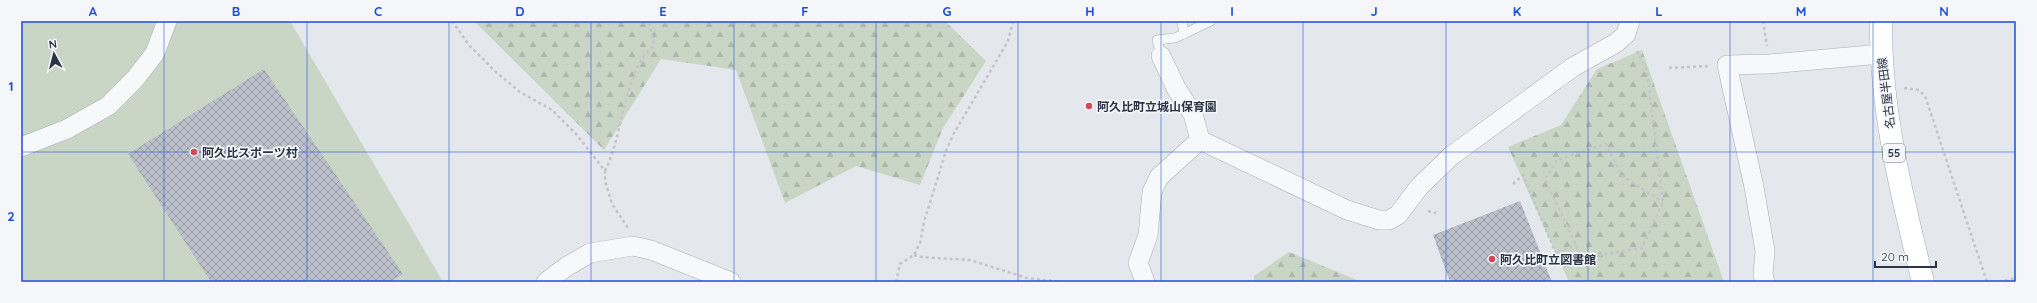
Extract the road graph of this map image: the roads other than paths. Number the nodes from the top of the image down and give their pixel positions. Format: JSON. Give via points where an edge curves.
{"nodes":[{"id":1,"x":167,"y":21,"type":"edge"},
{"id":2,"x":1182,"y":21,"type":"edge"},
{"id":3,"x":1211,"y":21,"type":"edge"},
{"id":4,"x":1881,"y":21,"type":"edge"},
{"id":5,"x":1628,"y":27,"type":"edge"},
{"id":6,"x":1184,"y":34,"type":"junction"},
{"id":7,"x":1881,"y":54,"type":"junction"},
{"id":8,"x":1161,"y":56,"type":"joint"},
{"id":9,"x":1200,"y":140,"type":"junction"},
{"id":10,"x":21,"y":147,"type":"edge"},
{"id":11,"x":546,"y":282,"type":"edge"},
{"id":12,"x":731,"y":282,"type":"edge"},
{"id":13,"x":1145,"y":282,"type":"edge"},
{"id":14,"x":1765,"y":282,"type":"edge"},
{"id":15,"x":1922,"y":282,"type":"edge"}],
"edges":[{"from":1,"to":10,"type":"street","via":[[155,53],[135,79],[108,106],[67,129]]},
{"from":2,"to":6,"type":"lane"},
{"from":3,"to":6,"type":"lane"},
{"from":4,"to":7,"type":"main road","name":"名古屋半田線","number":"55"},
{"from":5,"to":9,"type":"street","via":[[1616,42],[1572,67],[1451,156],[1419,187],[1398,215],[1389,220],[1379,220],[1347,210]]},
{"from":6,"to":8,"type":"lane","via":[[1157,40]]},
{"from":7,"to":14,"type":"street","via":[[1727,65],[1754,187],[1765,251]]},
{"from":7,"to":15,"type":"main road","name":"名古屋半田線","number":"55","via":[[1899,184]]},
{"from":8,"to":9,"type":"street","via":[[1176,88],[1193,114]]},
{"from":9,"to":13,"type":"street","via":[[1159,178],[1152,192],[1148,235],[1138,263]]},
{"from":11,"to":12,"type":"street","via":[[590,253],[637,247],[651,250]]}]}
